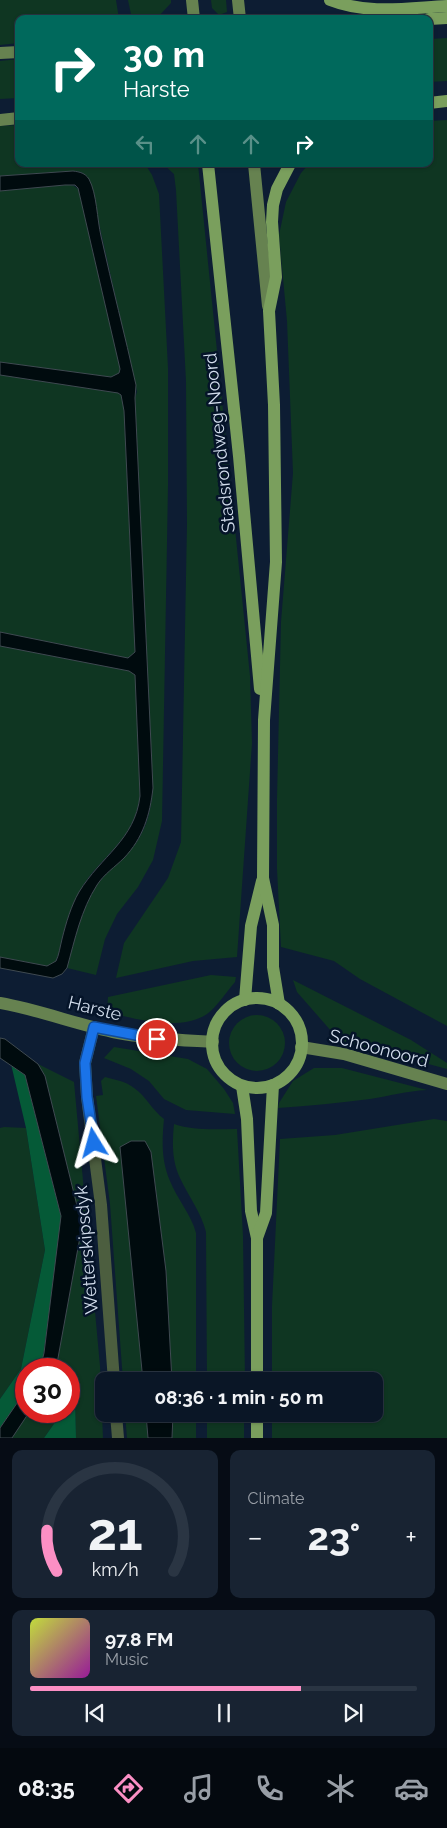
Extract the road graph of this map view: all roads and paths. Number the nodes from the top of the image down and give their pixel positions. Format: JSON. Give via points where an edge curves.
{"nodes":[{"id":1,"x":192,"y":0,"type":"edge"},
{"id":2,"x":238,"y":0,"type":"edge"},
{"id":3,"x":330,"y":0,"type":"edge"},
{"id":4,"x":447,"y":6,"type":"edge"},
{"id":5,"x":194,"y":15,"type":"edge"},
{"id":6,"x":240,"y":15,"type":"edge"},
{"id":7,"x":447,"y":18,"type":"edge"},
{"id":8,"x":433,"y":19,"type":"edge"},
{"id":9,"x":15,"y":52,"type":"edge"},
{"id":10,"x":0,"y":53,"type":"edge"},
{"id":11,"x":447,"y":101,"type":"edge"},
{"id":12,"x":433,"y":103,"type":"edge"},
{"id":13,"x":15,"y":118,"type":"edge"},
{"id":14,"x":0,"y":120,"type":"edge"},
{"id":15,"x":208,"y":167,"type":"edge"},
{"id":16,"x":254,"y":167,"type":"edge"},
{"id":17,"x":288,"y":167,"type":"edge"},
{"id":18,"x":269,"y":311,"type":"junction"},
{"id":19,"x":264,"y":720,"type":"junction"},
{"id":20,"x":263,"y":878,"type":"junction"},
{"id":21,"x":245,"y":1000,"type":"junction"},
{"id":22,"x":0,"y":1003,"type":"edge"},
{"id":23,"x":279,"y":1004,"type":"junction"},
{"id":24,"x":94,"y":1027,"type":"junction"},
{"id":25,"x":213,"y":1042,"type":"junction"},
{"id":26,"x":301,"y":1047,"type":"junction"},
{"id":27,"x":447,"y":1084,"type":"edge"},
{"id":28,"x":273,"y":1085,"type":"junction"},
{"id":29,"x":242,"y":1086,"type":"junction"},
{"id":30,"x":258,"y":1238,"type":"junction"},
{"id":31,"x":113,"y":1372,"type":"edge"},
{"id":32,"x":257,"y":1372,"type":"edge"},
{"id":33,"x":117,"y":1422,"type":"edge"},
{"id":34,"x":257,"y":1422,"type":"edge"},
{"id":35,"x":118,"y":1438,"type":"edge"},
{"id":36,"x":257,"y":1438,"type":"edge"}],
"edges":[{"from":1,"to":5,"type":"street"},
{"from":2,"to":6,"type":"street"},
{"from":3,"to":4,"type":"main road","via":[[380,10]]},
{"from":7,"to":8,"type":"main road"},
{"from":9,"to":10,"type":"street"},
{"from":11,"to":12,"type":"main road"},
{"from":13,"to":14,"type":"street"},
{"from":15,"to":19,"type":"main road","name":"Stadsrondweg-Noord"},
{"from":16,"to":18,"type":"street","name":"Stadsrondweg-Noord"},
{"from":17,"to":18,"type":"main road","via":[[273,205],[276,277]]},
{"from":18,"to":19,"type":"main road","name":"Stadsrondweg-Noord","via":[[276,562]]},
{"from":19,"to":20,"type":"main road","name":"Stadsrondweg-Noord"},
{"from":20,"to":21,"type":"main road","name":"Stadsrondweg-Noord","via":[[251,926]]},
{"from":20,"to":23,"type":"main road","name":"Stadsrondweg-Noord","via":[[273,924],[273,967]]},
{"from":21,"to":23,"type":"main road","via":[[267,998]]},
{"from":21,"to":25,"type":"main road","via":[[225,1010]]},
{"from":22,"to":24,"type":"street","name":"Harste","via":[[30,1008]]},
{"from":23,"to":26,"type":"main road","via":[[296,1021]]},
{"from":24,"to":25,"type":"street","name":"Harste","via":[[157,1039]]},
{"from":24,"to":31,"type":"street","name":"Wetterskipsdyk","via":[[85,1063],[101,1205]]},
{"from":25,"to":29,"type":"main road","via":[[222,1072]]},
{"from":26,"to":27,"type":"street","name":"Schoonoord","via":[[344,1054]]},
{"from":26,"to":28,"type":"main road","via":[[293,1069]]},
{"from":28,"to":29,"type":"main road"},
{"from":28,"to":30,"type":"main road","via":[[266,1213]]},
{"from":29,"to":30,"type":"main road","via":[[247,1119],[251,1212]]},
{"from":30,"to":32,"type":"main road"},
{"from":33,"to":35,"type":"street"},
{"from":34,"to":36,"type":"main road"}]}
